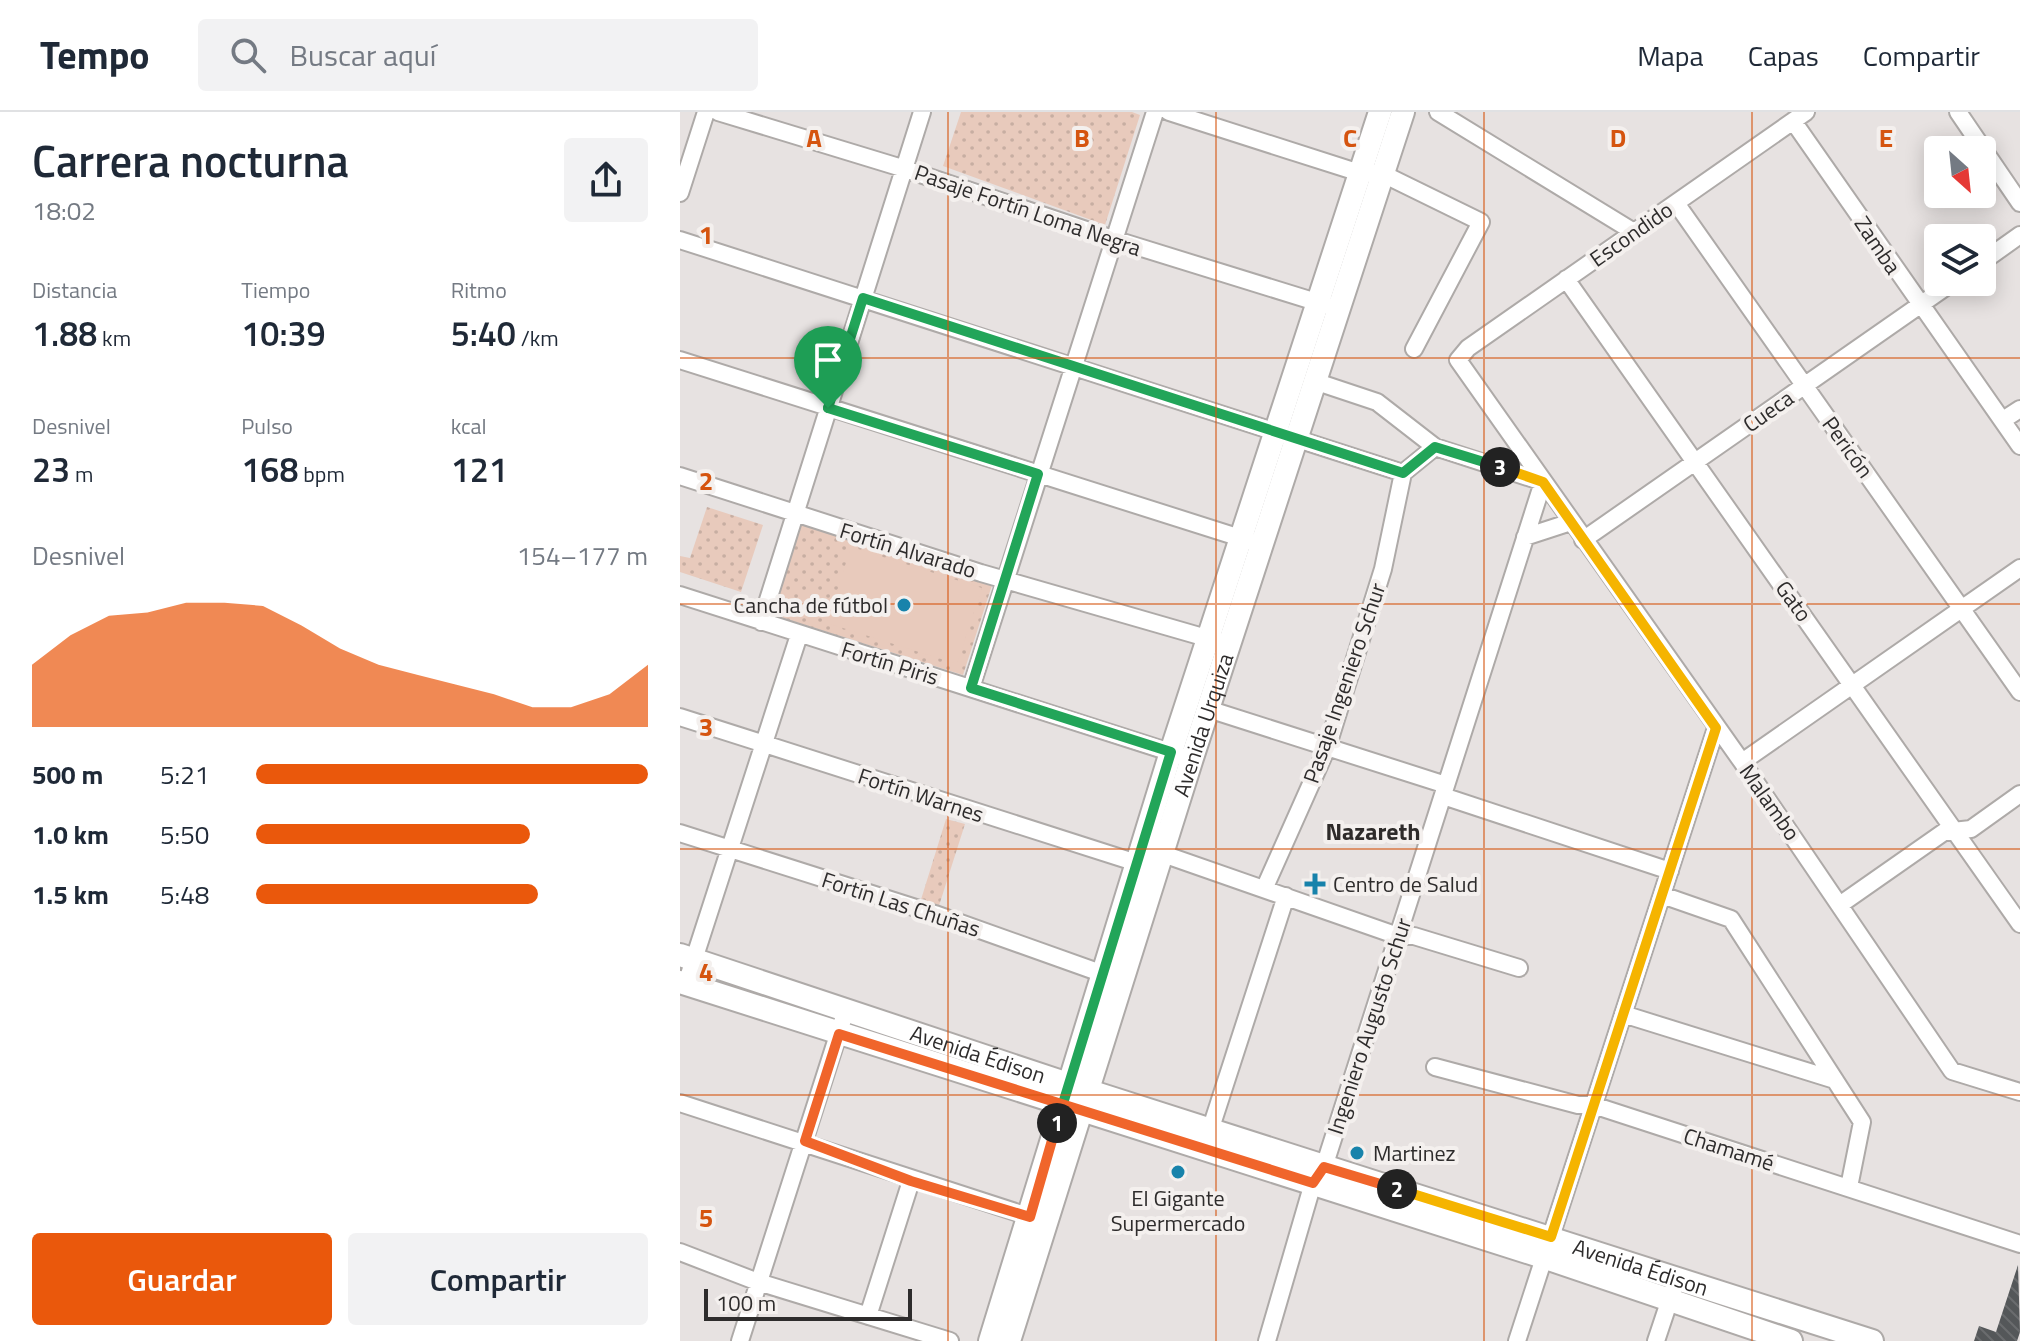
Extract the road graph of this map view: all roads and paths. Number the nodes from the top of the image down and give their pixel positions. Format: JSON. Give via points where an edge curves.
{"nodes":[{"id":1,"x":706,"y":112,"type":"edge"},
{"id":2,"x":718,"y":112,"type":"edge"},
{"id":3,"x":922,"y":112,"type":"edge"},
{"id":4,"x":1155,"y":112,"type":"edge"},
{"id":5,"x":1169,"y":112,"type":"edge"},
{"id":6,"x":1380,"y":112,"type":"edge"},
{"id":7,"x":1403,"y":112,"type":"edge"},
{"id":8,"x":1438,"y":112,"type":"edge"},
{"id":9,"x":1958,"y":112,"type":"edge"},
{"id":10,"x":1800,"y":117,"type":"edge"},
{"id":11,"x":902,"y":168,"type":"junction"},
{"id":12,"x":1372,"y":173,"type":"junction"},
{"id":13,"x":680,"y":193,"type":"edge"},
{"id":14,"x":1676,"y":203,"type":"junction"},
{"id":15,"x":2020,"y":203,"type":"edge"},
{"id":16,"x":1634,"y":232,"type":"junction"},
{"id":17,"x":2020,"y":235,"type":"edge"},
{"id":18,"x":680,"y":240,"type":"edge"},
{"id":19,"x":1116,"y":240,"type":"junction"},
{"id":20,"x":1996,"y":252,"type":"edge"},
{"id":21,"x":1566,"y":279,"type":"junction"},
{"id":22,"x":1933,"y":296,"type":"edge"},
{"id":23,"x":863,"y":298,"type":"junction"},
{"id":24,"x":1328,"y":306,"type":"junction"},
{"id":25,"x":1919,"y":306,"type":"junction"},
{"id":26,"x":1414,"y":349,"type":"dead end"},
{"id":27,"x":680,"y":360,"type":"edge"},
{"id":28,"x":1458,"y":360,"type":"joint"},
{"id":29,"x":1075,"y":366,"type":"junction"},
{"id":30,"x":1317,"y":382,"type":"junction"},
{"id":31,"x":1804,"y":386,"type":"junction"},
{"id":32,"x":828,"y":408,"type":"junction"},
{"id":33,"x":2020,"y":409,"type":"edge"},
{"id":34,"x":2003,"y":420,"type":"junction"},
{"id":35,"x":1275,"y":434,"type":"junction"},
{"id":36,"x":1298,"y":437,"type":"junction"},
{"id":37,"x":2020,"y":446,"type":"edge"},
{"id":38,"x":1435,"y":447,"type":"junction"},
{"id":39,"x":1695,"y":462,"type":"junction"},
{"id":40,"x":1403,"y":473,"type":"junction"},
{"id":41,"x":1038,"y":474,"type":"junction"},
{"id":42,"x":680,"y":476,"type":"edge"},
{"id":43,"x":1543,"y":482,"type":"junction"},
{"id":44,"x":795,"y":514,"type":"junction"},
{"id":45,"x":1571,"y":522,"type":"junction"},
{"id":46,"x":1525,"y":537,"type":"junction"},
{"id":47,"x":1583,"y":540,"type":"junction"},
{"id":48,"x":1251,"y":541,"type":"junction"},
{"id":49,"x":2020,"y":568,"type":"edge"},
{"id":50,"x":1005,"y":580,"type":"junction"},
{"id":51,"x":680,"y":595,"type":"edge"},
{"id":52,"x":1964,"y":608,"type":"junction"},
{"id":53,"x":761,"y":622,"type":"junction"},
{"id":54,"x":799,"y":635,"type":"junction"},
{"id":55,"x":1208,"y":638,"type":"junction"},
{"id":56,"x":1230,"y":647,"type":"junction"},
{"id":57,"x":1853,"y":683,"type":"junction"},
{"id":58,"x":971,"y":688,"type":"junction"},
{"id":59,"x":2020,"y":692,"type":"edge"},
{"id":60,"x":1208,"y":709,"type":"junction"},
{"id":61,"x":680,"y":717,"type":"edge"},
{"id":62,"x":1716,"y":728,"type":"junction"},
{"id":63,"x":764,"y":743,"type":"junction"},
{"id":64,"x":1327,"y":748,"type":"junction"},
{"id":65,"x":1182,"y":755,"type":"junction"},
{"id":66,"x":1742,"y":762,"type":"junction"},
{"id":67,"x":1444,"y":790,"type":"junction"},
{"id":68,"x":2020,"y":794,"type":"edge"},
{"id":69,"x":1956,"y":832,"type":"junction"},
{"id":70,"x":680,"y":833,"type":"edge"},
{"id":71,"x":729,"y":849,"type":"junction"},
{"id":72,"x":1163,"y":854,"type":"junction"},
{"id":73,"x":1137,"y":863,"type":"junction"},
{"id":74,"x":1670,"y":871,"type":"junction"},
{"id":75,"x":1265,"y":887,"type":"junction"},
{"id":76,"x":1662,"y":895,"type":"junction"},
{"id":77,"x":1286,"y":896,"type":"junction"},
{"id":78,"x":1841,"y":904,"type":"junction"},
{"id":79,"x":2020,"y":924,"type":"edge"},
{"id":80,"x":1398,"y":936,"type":"junction"},
{"id":81,"x":687,"y":957,"type":"edge"},
{"id":82,"x":1519,"y":968,"type":"dead end"},
{"id":83,"x":1111,"y":977,"type":"junction"},
{"id":84,"x":683,"y":983,"type":"edge"},
{"id":85,"x":846,"y":1010,"type":"junction"},
{"id":86,"x":1623,"y":1014,"type":"junction"},
{"id":87,"x":839,"y":1034,"type":"junction"},
{"id":88,"x":1435,"y":1067,"type":"dead end"},
{"id":89,"x":1835,"y":1080,"type":"junction"},
{"id":90,"x":2020,"y":1092,"type":"edge"},
{"id":91,"x":1076,"y":1098,"type":"junction"},
{"id":92,"x":1593,"y":1105,"type":"junction"},
{"id":93,"x":681,"y":1107,"type":"edge"},
{"id":94,"x":1207,"y":1139,"type":"junction"},
{"id":95,"x":805,"y":1141,"type":"junction"},
{"id":96,"x":1319,"y":1175,"type":"junction"},
{"id":97,"x":911,"y":1181,"type":"junction"},
{"id":98,"x":1849,"y":1187,"type":"junction"},
{"id":99,"x":1038,"y":1219,"type":"junction"},
{"id":100,"x":2020,"y":1244,"type":"edge"},
{"id":101,"x":1547,"y":1247,"type":"junction"},
{"id":102,"x":680,"y":1252,"type":"edge"},
{"id":103,"x":1677,"y":1278,"type":"junction"},
{"id":104,"x":758,"y":1282,"type":"junction"},
{"id":105,"x":1670,"y":1301,"type":"junction"},
{"id":106,"x":868,"y":1316,"type":"junction"},
{"id":107,"x":1797,"y":1318,"type":"junction"},
{"id":108,"x":740,"y":1341,"type":"edge"},
{"id":109,"x":950,"y":1341,"type":"edge"},
{"id":110,"x":990,"y":1341,"type":"edge"},
{"id":111,"x":1009,"y":1341,"type":"edge"},
{"id":112,"x":1267,"y":1341,"type":"edge"},
{"id":113,"x":1517,"y":1341,"type":"edge"},
{"id":114,"x":1656,"y":1341,"type":"edge"},
{"id":115,"x":1790,"y":1341,"type":"edge"},
{"id":116,"x":1872,"y":1341,"type":"edge"}],
"edges":[{"from":1,"to":13,"type":"street"},
{"from":2,"to":11,"type":"street","name":"Pasaje Fortín Loma Negra"},
{"from":3,"to":11,"type":"street"},
{"from":4,"to":19,"type":"street"},
{"from":5,"to":12,"type":"street"},
{"from":6,"to":12,"type":"main road","name":"Avenida Urquiza"},
{"from":7,"to":12,"type":"main road","name":"Avenida Urquiza"},
{"from":8,"to":16,"type":"street"},
{"from":9,"to":15,"type":"street"},
{"from":10,"to":14,"type":"street","name":"Escondido"},
{"from":10,"to":25,"type":"street","name":"Zamba"},
{"from":11,"to":19,"type":"street","name":"Pasaje Fortín Loma Negra"},
{"from":11,"to":23,"type":"street"},
{"from":12,"to":24,"type":"main road","name":"Avenida Urquiza"},
{"from":12,"to":26,"type":"street","via":[[1481,222]]},
{"from":14,"to":16,"type":"street","name":"Escondido"},
{"from":14,"to":31,"type":"street","name":"Pericón"},
{"from":16,"to":21,"type":"street","name":"Escondido"},
{"from":17,"to":20,"type":"street"},
{"from":18,"to":23,"type":"street"},
{"from":19,"to":24,"type":"street","name":"Pasaje Fortín Loma Negra"},
{"from":19,"to":29,"type":"street"},
{"from":21,"to":28,"type":"street","name":"Escondido"},
{"from":21,"to":39,"type":"street","name":"Gato"},
{"from":22,"to":25,"type":"street","name":"Cueca"},
{"from":23,"to":29,"type":"street"},
{"from":23,"to":32,"type":"street"},
{"from":24,"to":30,"type":"main road","name":"Avenida Urquiza"},
{"from":24,"to":35,"type":"main road","name":"Avenida Urquiza"},
{"from":25,"to":31,"type":"street","name":"Cueca"},
{"from":25,"to":34,"type":"street","name":"Zamba"},
{"from":27,"to":32,"type":"street"},
{"from":28,"to":43,"type":"street","name":"Malambo"},
{"from":29,"to":35,"type":"street"},
{"from":29,"to":41,"type":"street"},
{"from":30,"to":36,"type":"main road","name":"Avenida Urquiza"},
{"from":30,"to":38,"type":"street","via":[[1377,402]]},
{"from":31,"to":39,"type":"street","name":"Cueca"},
{"from":31,"to":52,"type":"street","name":"Pericón"},
{"from":32,"to":41,"type":"street"},
{"from":32,"to":44,"type":"street"},
{"from":33,"to":34,"type":"street"},
{"from":34,"to":37,"type":"street","name":"Zamba"},
{"from":35,"to":36,"type":"street"},
{"from":35,"to":48,"type":"main road","name":"Avenida Urquiza"},
{"from":36,"to":40,"type":"street"},
{"from":36,"to":48,"type":"main road","name":"Avenida Urquiza"},
{"from":38,"to":40,"type":"street"},
{"from":38,"to":43,"type":"street"},
{"from":39,"to":47,"type":"street","name":"Cueca"},
{"from":39,"to":57,"type":"street","name":"Gato"},
{"from":40,"to":64,"type":"street","name":"Pasaje Ingeniero Schur","via":[[1383,569]]},
{"from":41,"to":48,"type":"street"},
{"from":41,"to":50,"type":"street"},
{"from":42,"to":44,"type":"street","name":"Fortín Alvarado"},
{"from":43,"to":45,"type":"street","name":"Malambo"},
{"from":43,"to":46,"type":"street","name":"Ingeniero Augusto Schur"},
{"from":44,"to":50,"type":"street","name":"Fortín Alvarado"},
{"from":44,"to":53,"type":"street"},
{"from":45,"to":46,"type":"street"},
{"from":45,"to":47,"type":"street","name":"Malambo"},
{"from":46,"to":67,"type":"street","name":"Ingeniero Augusto Schur"},
{"from":47,"to":62,"type":"street","name":"Malambo"},
{"from":48,"to":55,"type":"main road","name":"Avenida Urquiza"},
{"from":48,"to":56,"type":"main road","name":"Avenida Urquiza"},
{"from":49,"to":52,"type":"street"},
{"from":50,"to":55,"type":"street","name":"Fortín Alvarado"},
{"from":50,"to":58,"type":"street"},
{"from":51,"to":53,"type":"street","name":"Fortín Piris"},
{"from":52,"to":57,"type":"street"},
{"from":52,"to":59,"type":"street","name":"Pericón"},
{"from":53,"to":54,"type":"street","name":"Fortín Piris"},
{"from":54,"to":58,"type":"street","name":"Fortín Piris"},
{"from":54,"to":63,"type":"street"},
{"from":55,"to":56,"type":"street","name":"Fortín Alvarado"},
{"from":55,"to":65,"type":"main road","name":"Avenida Urquiza"},
{"from":56,"to":60,"type":"main road","name":"Avenida Urquiza"},
{"from":57,"to":66,"type":"street"},
{"from":57,"to":69,"type":"street","name":"Gato"},
{"from":58,"to":65,"type":"street","name":"Fortín Piris"},
{"from":60,"to":64,"type":"street"},
{"from":60,"to":65,"type":"main road","name":"Avenida Urquiza"},
{"from":61,"to":63,"type":"street","name":"Fortín Warnes"},
{"from":62,"to":66,"type":"street","name":"Malambo"},
{"from":62,"to":74,"type":"street"},
{"from":63,"to":71,"type":"street"},
{"from":63,"to":73,"type":"street","name":"Fortín Warnes"},
{"from":64,"to":67,"type":"street"},
{"from":64,"to":75,"type":"street","name":"Pasaje Ingeniero Schur"},
{"from":65,"to":72,"type":"main road","name":"Avenida Urquiza"},
{"from":65,"to":73,"type":"main road","name":"Avenida Urquiza"},
{"from":66,"to":78,"type":"street","name":"Malambo"},
{"from":67,"to":74,"type":"street"},
{"from":67,"to":80,"type":"street","name":"Ingeniero Augusto Schur"},
{"from":68,"to":69,"type":"street","via":[[1971,829]]},
{"from":69,"to":78,"type":"street","via":[[1944,832]]},
{"from":69,"to":79,"type":"street","name":"Gato"},
{"from":70,"to":71,"type":"street","name":"Fortín Las Chuñas"},
{"from":71,"to":81,"type":"street"},
{"from":71,"to":83,"type":"street","name":"Fortín Las Chuñas"},
{"from":72,"to":73,"type":"street"},
{"from":72,"to":75,"type":"street"},
{"from":72,"to":83,"type":"main road","name":"Avenida Urquiza"},
{"from":73,"to":83,"type":"main road","name":"Avenida Urquiza"},
{"from":74,"to":76,"type":"street"},
{"from":75,"to":77,"type":"street"},
{"from":76,"to":86,"type":"street"},
{"from":76,"to":89,"type":"street","via":[[1731,919]]},
{"from":77,"to":80,"type":"street"},
{"from":77,"to":94,"type":"street"},
{"from":78,"to":90,"type":"street","name":"Malambo","via":[[1952,1071]]},
{"from":80,"to":82,"type":"street","via":[[1414,936]]},
{"from":80,"to":96,"type":"street","name":"Ingeniero Augusto Schur"},
{"from":81,"to":84,"type":"street"},
{"from":81,"to":85,"type":"main road","name":"Avenida Édison"},
{"from":83,"to":91,"type":"main road","name":"Avenida Urquiza"},
{"from":84,"to":87,"type":"main road","name":"Avenida Édison"},
{"from":85,"to":87,"type":"street"},
{"from":85,"to":91,"type":"main road","name":"Avenida Édison"},
{"from":86,"to":89,"type":"street"},
{"from":86,"to":92,"type":"street"},
{"from":87,"to":91,"type":"main road","name":"Avenida Édison"},
{"from":87,"to":95,"type":"street"},
{"from":88,"to":92,"type":"street","name":"Chamamé"},
{"from":89,"to":98,"type":"street","via":[[1862,1122]]},
{"from":91,"to":94,"type":"main road","name":"Avenida Édison"},
{"from":91,"to":99,"type":"main road","name":"Avenida Urquiza"},
{"from":92,"to":98,"type":"street","name":"Chamamé"},
{"from":92,"to":101,"type":"street"},
{"from":93,"to":95,"type":"street"},
{"from":94,"to":96,"type":"main road","name":"Avenida Édison"},
{"from":95,"to":97,"type":"street"},
{"from":95,"to":104,"type":"street"},
{"from":96,"to":101,"type":"main road","name":"Avenida Édison"},
{"from":96,"to":112,"type":"street","name":"Ingeniero Augusto Schur"},
{"from":97,"to":99,"type":"street"},
{"from":97,"to":106,"type":"street"},
{"from":98,"to":100,"type":"street","name":"Chamamé"},
{"from":99,"to":110,"type":"main road","name":"Avenida Urquiza"},
{"from":99,"to":111,"type":"main road","name":"Avenida Urquiza"},
{"from":101,"to":103,"type":"main road","name":"Avenida Édison"},
{"from":101,"to":105,"type":"main road","name":"Avenida Édison"},
{"from":101,"to":113,"type":"street"},
{"from":102,"to":104,"type":"street"},
{"from":103,"to":105,"type":"street"},
{"from":103,"to":107,"type":"main road","name":"Avenida Édison"},
{"from":104,"to":106,"type":"street"},
{"from":104,"to":108,"type":"street"},
{"from":105,"to":114,"type":"street"},
{"from":105,"to":115,"type":"main road","name":"Avenida Édison"},
{"from":106,"to":109,"type":"street"},
{"from":107,"to":115,"type":"street"},
{"from":107,"to":116,"type":"main road","name":"Avenida Édison"}]}
